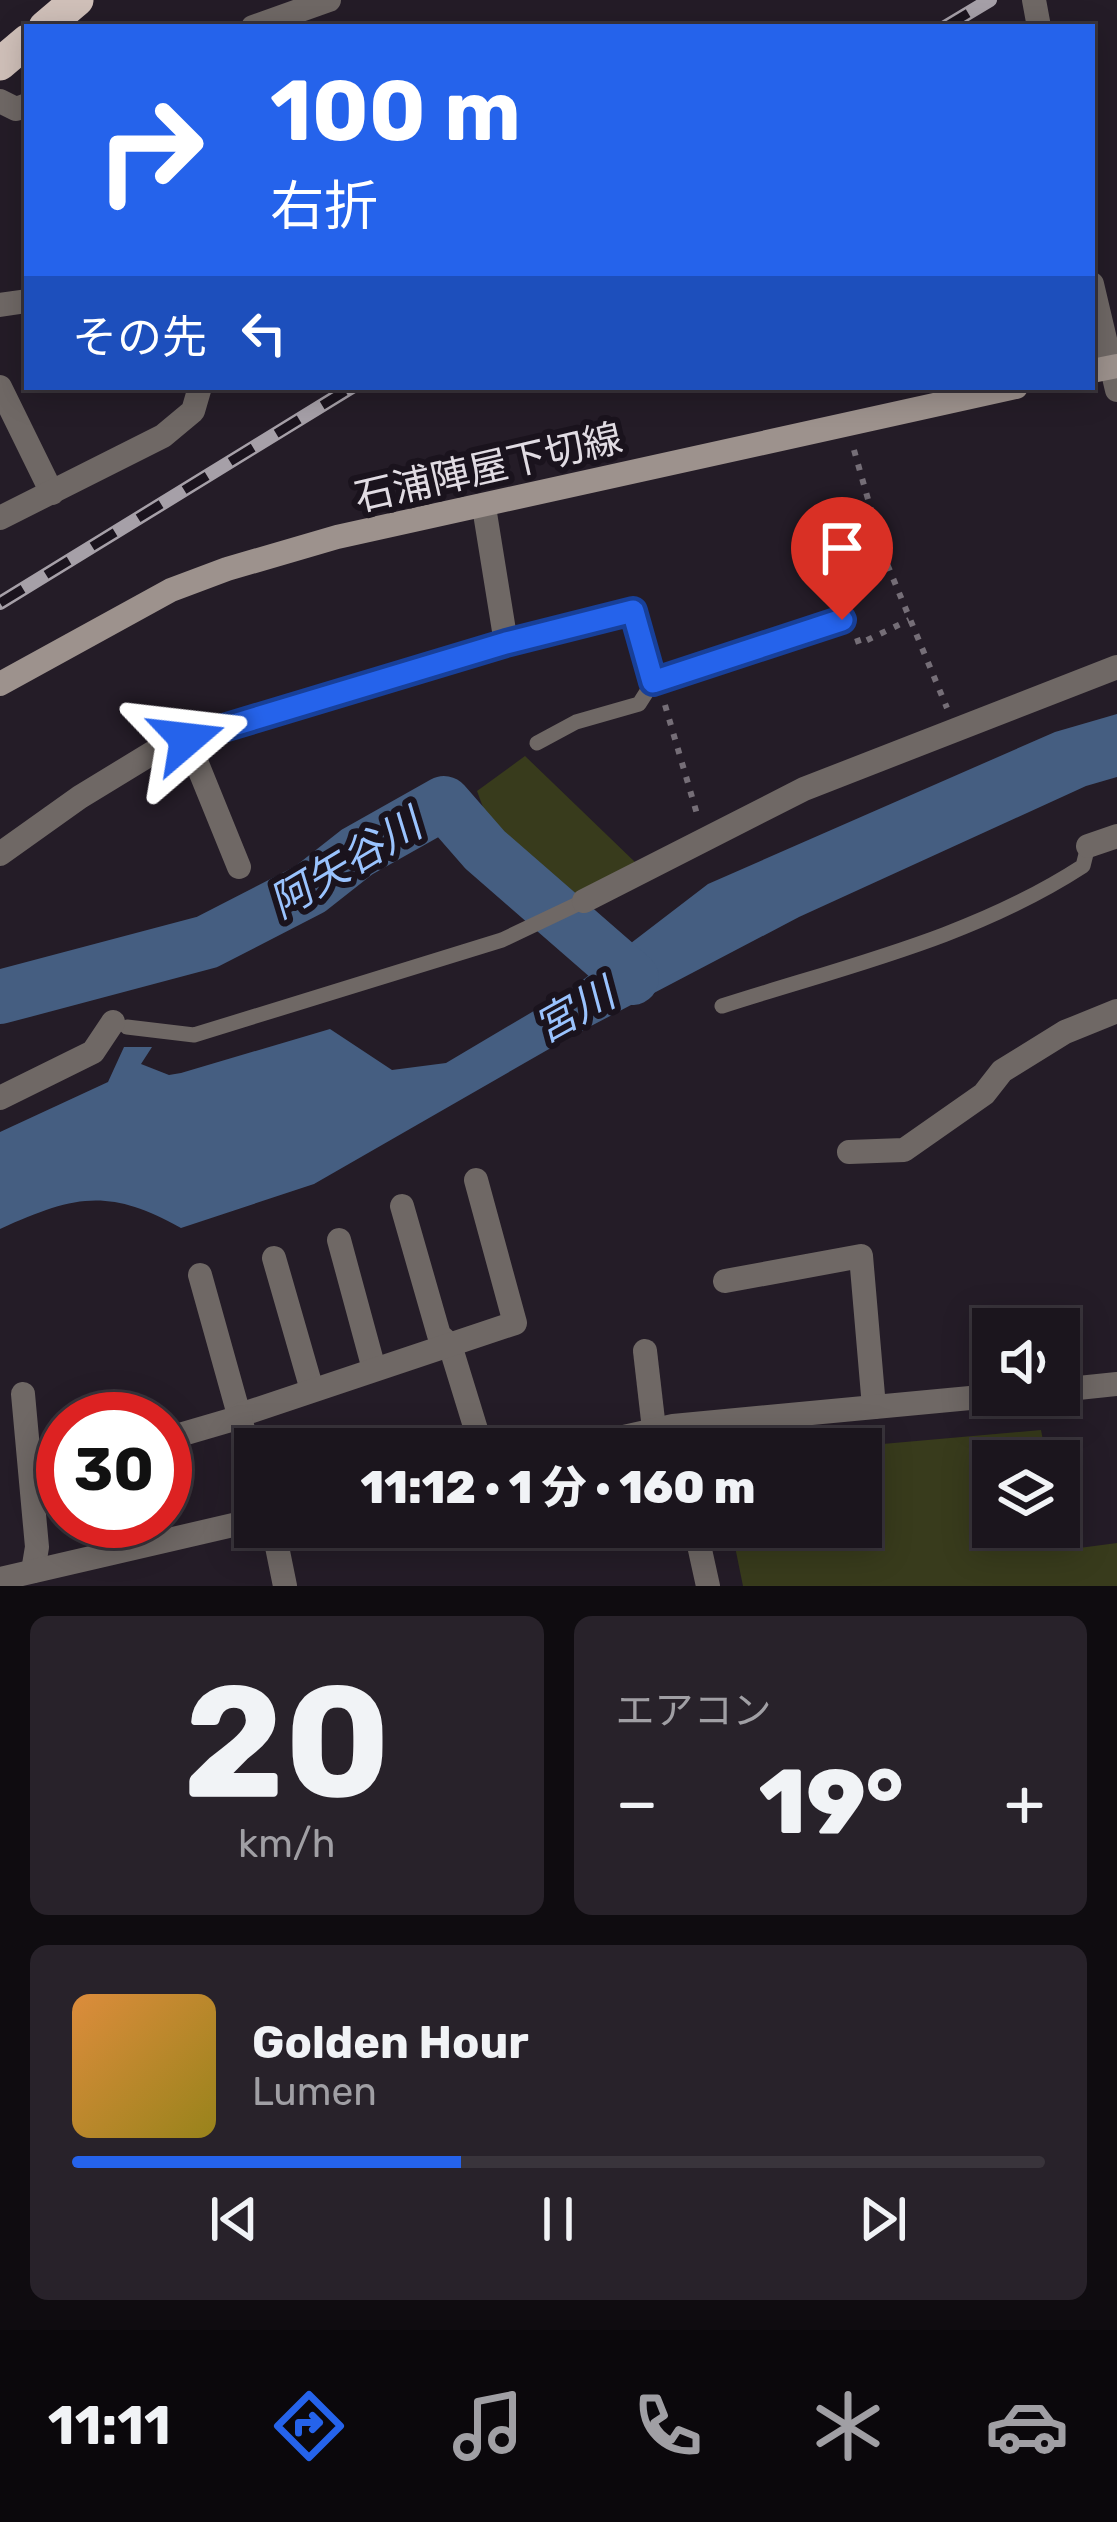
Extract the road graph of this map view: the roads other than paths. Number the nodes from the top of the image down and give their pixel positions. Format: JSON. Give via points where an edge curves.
{"nodes":[{"id":1,"x":77,"y":0,"type":"edge"},
{"id":2,"x":329,"y":0,"type":"edge"},
{"id":3,"x":49,"y":24,"type":"edge"},
{"id":4,"x":261,"y":24,"type":"edge"},
{"id":5,"x":24,"y":44,"type":"edge"},
{"id":6,"x":0,"y":64,"type":"edge"},
{"id":7,"x":1108,"y":309,"type":"edge"},
{"id":8,"x":1109,"y":373,"type":"edge"},
{"id":9,"x":0,"y":387,"type":"edge"},
{"id":10,"x":199,"y":390,"type":"edge"},
{"id":11,"x":987,"y":390,"type":"edge"},
{"id":12,"x":908,"y":398,"type":"edge"},
{"id":13,"x":52,"y":494,"type":"junction"},
{"id":14,"x":484,"y":507,"type":"junction"},
{"id":15,"x":0,"y":518,"type":"edge"},
{"id":16,"x":848,"y":624,"type":"road end"},
{"id":17,"x":506,"y":643,"type":"junction"},
{"id":18,"x":1117,"y":667,"type":"edge"},
{"id":19,"x":656,"y":681,"type":"junction"},
{"id":20,"x":0,"y":684,"type":"edge"},
{"id":21,"x":187,"y":739,"type":"junction"},
{"id":22,"x":536,"y":743,"type":"dead end"},
{"id":23,"x":1117,"y":836,"type":"edge"},
{"id":24,"x":1088,"y":846,"type":"joint"},
{"id":25,"x":0,"y":854,"type":"edge"},
{"id":26,"x":239,"y":867,"type":"dead end"},
{"id":27,"x":584,"y":901,"type":"joint"},
{"id":28,"x":722,"y":1006,"type":"dead end"},
{"id":29,"x":1117,"y":1011,"type":"edge"},
{"id":30,"x":120,"y":1024,"type":"joint"},
{"id":31,"x":0,"y":1098,"type":"edge"},
{"id":32,"x":849,"y":1152,"type":"dead end"},
{"id":33,"x":476,"y":1180,"type":"dead end"},
{"id":34,"x":402,"y":1206,"type":"dead end"},
{"id":35,"x":339,"y":1240,"type":"dead end"},
{"id":36,"x":274,"y":1258,"type":"dead end"},
{"id":37,"x":200,"y":1274,"type":"dead end"},
{"id":38,"x":725,"y":1281,"type":"dead end"},
{"id":39,"x":450,"y":1345,"type":"junction"},
{"id":40,"x":645,"y":1351,"type":"dead end"},
{"id":41,"x":374,"y":1369,"type":"junction"},
{"id":42,"x":1117,"y":1384,"type":"edge"},
{"id":43,"x":1080,"y":1388,"type":"edge"},
{"id":44,"x":312,"y":1390,"type":"junction"},
{"id":45,"x":23,"y":1394,"type":"dead end"},
{"id":46,"x":972,"y":1398,"type":"edge"},
{"id":47,"x":874,"y":1407,"type":"junction"},
{"id":48,"x":240,"y":1416,"type":"junction"},
{"id":49,"x":243,"y":1428,"type":"edge"},
{"id":50,"x":476,"y":1428,"type":"edge"},
{"id":51,"x":666,"y":1428,"type":"edge"},
{"id":52,"x":720,"y":1428,"type":"edge"},
{"id":53,"x":192,"y":1431,"type":"edge"},
{"id":54,"x":234,"y":1525,"type":"edge"},
{"id":55,"x":277,"y":1548,"type":"edge"},
{"id":56,"x":700,"y":1548,"type":"edge"},
{"id":57,"x":33,"y":1571,"type":"junction"},
{"id":58,"x":0,"y":1579,"type":"edge"},
{"id":59,"x":285,"y":1586,"type":"edge"},
{"id":60,"x":708,"y":1586,"type":"edge"}],
"edges":[{"from":1,"to":3,"type":"highway"},
{"from":2,"to":4,"type":"street"},
{"from":5,"to":6,"type":"highway"},
{"from":7,"to":8,"type":"street"},
{"from":9,"to":13,"type":"street"},
{"from":10,"to":13,"type":"street","via":[[183,423]]},
{"from":11,"to":12,"type":"main road","name":"石浦陣屋下切線"},
{"from":12,"to":14,"type":"main road","name":"石浦陣屋下切線","via":[[847,425]]},
{"from":13,"to":15,"type":"street"},
{"from":14,"to":17,"type":"street"},
{"from":14,"to":20,"type":"main road","name":"石浦陣屋下切線","via":[[227,569],[118,617]]},
{"from":16,"to":19,"type":"street"},
{"from":17,"to":19,"type":"street","via":[[633,611]]},
{"from":17,"to":21,"type":"street"},
{"from":18,"to":27,"type":"street","via":[[804,789]]},
{"from":19,"to":22,"type":"lane","via":[[639,704]]},
{"from":21,"to":25,"type":"street","via":[[96,787]]},
{"from":21,"to":26,"type":"street"},
{"from":23,"to":24,"type":"street"},
{"from":24,"to":28,"type":"lane","via":[[1083,866],[968,927]]},
{"from":27,"to":30,"type":"lane","via":[[502,940],[194,1035]]},
{"from":29,"to":32,"type":"street","via":[[1002,1071],[985,1094],[904,1150]]},
{"from":30,"to":31,"type":"street","via":[[93,1052]]},
{"from":33,"to":39,"type":"street","via":[[515,1322]]},
{"from":34,"to":39,"type":"street","via":[[439,1334]]},
{"from":35,"to":41,"type":"street"},
{"from":36,"to":44,"type":"street"},
{"from":37,"to":48,"type":"street"},
{"from":38,"to":47,"type":"street","via":[[860,1256]]},
{"from":39,"to":41,"type":"street"},
{"from":39,"to":50,"type":"street"},
{"from":40,"to":51,"type":"street"},
{"from":41,"to":44,"type":"street"},
{"from":42,"to":43,"type":"street"},
{"from":44,"to":48,"type":"street"},
{"from":45,"to":57,"type":"street"},
{"from":46,"to":47,"type":"street"},
{"from":47,"to":52,"type":"street"},
{"from":48,"to":49,"type":"street"},
{"from":48,"to":53,"type":"street"},
{"from":54,"to":57,"type":"street"},
{"from":55,"to":59,"type":"street"},
{"from":56,"to":60,"type":"street"},
{"from":57,"to":58,"type":"street"}]}
